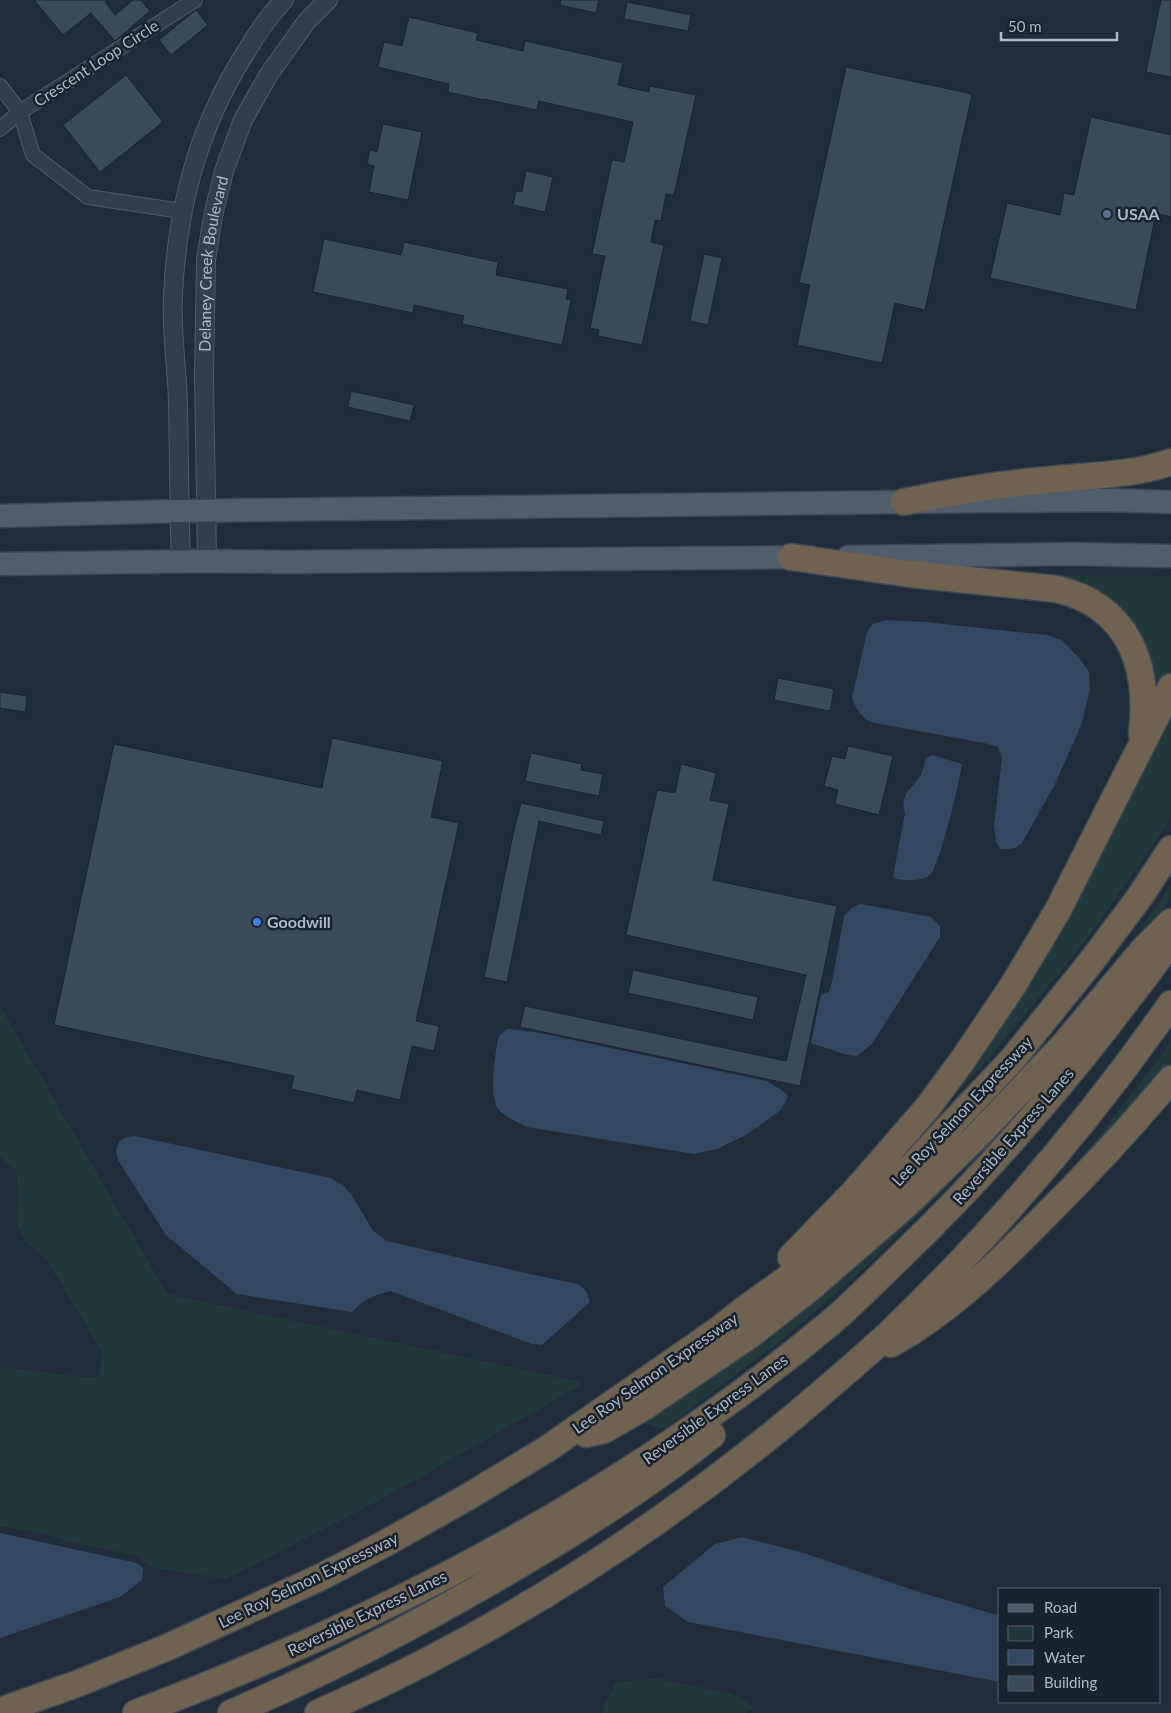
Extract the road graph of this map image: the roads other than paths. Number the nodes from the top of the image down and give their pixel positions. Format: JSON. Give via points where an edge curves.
{"nodes":[{"id":1,"x":195,"y":0,"type":"edge"},
{"id":2,"x":284,"y":0,"type":"edge"},
{"id":3,"x":328,"y":0,"type":"edge"},
{"id":4,"x":0,"y":86,"type":"edge"},
{"id":5,"x":20,"y":112,"type":"junction"},
{"id":6,"x":0,"y":129,"type":"edge"},
{"id":7,"x":182,"y":211,"type":"junction"},
{"id":8,"x":1171,"y":462,"type":"edge"},
{"id":9,"x":904,"y":502,"type":"junction"},
{"id":10,"x":1171,"y":502,"type":"edge"},
{"id":11,"x":179,"y":511,"type":"junction"},
{"id":12,"x":205,"y":512,"type":"junction"},
{"id":13,"x":0,"y":516,"type":"edge"},
{"id":14,"x":1171,"y":556,"type":"edge"},
{"id":15,"x":791,"y":557,"type":"junction"},
{"id":16,"x":207,"y":561,"type":"junction"},
{"id":17,"x":181,"y":562,"type":"junction"},
{"id":18,"x":0,"y":564,"type":"edge"},
{"id":19,"x":1171,"y":687,"type":"edge"},
{"id":20,"x":1141,"y":744,"type":"junction"},
{"id":21,"x":1171,"y":849,"type":"edge"},
{"id":22,"x":1171,"y":922,"type":"edge"},
{"id":23,"x":1171,"y":941,"type":"edge"},
{"id":24,"x":1171,"y":1004,"type":"edge"},
{"id":25,"x":1171,"y":1079,"type":"edge"},
{"id":26,"x":746,"y":1308,"type":"junction"},
{"id":27,"x":858,"y":1362,"type":"junction"},
{"id":28,"x":613,"y":1414,"type":"junction"},
{"id":29,"x":694,"y":1438,"type":"junction"},
{"id":30,"x":0,"y":1711,"type":"edge"},
{"id":31,"x":136,"y":1713,"type":"edge"},
{"id":32,"x":231,"y":1713,"type":"edge"},
{"id":33,"x":318,"y":1713,"type":"edge"}],
"edges":[{"from":1,"to":5,"type":"street","name":"Crescent Loop Circle"},
{"from":2,"to":7,"type":"street","name":"Delaney Creek Boulevard","via":[[264,24],[232,74],[209,120],[191,170]]},
{"from":3,"to":12,"type":"street","name":"Delaney Creek Boulevard","via":[[307,21],[269,74],[243,120],[224,171],[213,216],[206,260]]},
{"from":4,"to":5,"type":"street"},
{"from":5,"to":6,"type":"street","name":"Crescent Loop Circle"},
{"from":5,"to":7,"type":"street","via":[[33,155],[88,197]]},
{"from":7,"to":11,"type":"street","name":"Delaney Creek Boulevard","via":[[173,297]]},
{"from":8,"to":9,"type":"highway","via":[[1142,471],[1018,482]]},
{"from":9,"to":10,"type":"main road"},
{"from":9,"to":12,"type":"main road"},
{"from":11,"to":12,"type":"main road"},
{"from":11,"to":13,"type":"main road"},
{"from":11,"to":17,"type":"street","name":"Delaney Creek Boulevard"},
{"from":12,"to":16,"type":"street","name":"Delaney Creek Boulevard"},
{"from":14,"to":15,"type":"main road"},
{"from":15,"to":16,"type":"main road"},
{"from":15,"to":20,"type":"highway","via":[[910,574],[1056,589],[1092,602],[1120,627],[1140,665],[1144,704]]},
{"from":16,"to":17,"type":"main road"},
{"from":17,"to":18,"type":"main road"},
{"from":19,"to":20,"type":"highway"},
{"from":20,"to":26,"type":"highway","via":[[1058,910],[962,1061],[874,1170]]},
{"from":21,"to":26,"type":"highway","name":"Lee Roy Selmon Expressway","via":[[1091,962],[978,1097],[913,1165],[831,1242]]},
{"from":22,"to":28,"type":"highway","via":[[1143,950],[1061,1048],[907,1204],[750,1335],[644,1407]]},
{"from":23,"to":29,"type":"highway","name":"Reversible Express Lanes","via":[[1084,1056],[987,1169],[930,1229],[830,1323],[754,1382]]},
{"from":24,"to":27,"type":"highway","via":[[1098,1102],[994,1226]]},
{"from":25,"to":27,"type":"highway","via":[[1111,1149],[986,1274],[925,1324]]},
{"from":26,"to":28,"type":"highway","name":"Lee Roy Selmon Expressway"},
{"from":27,"to":33,"type":"highway","via":[[749,1453],[619,1548],[529,1605],[412,1669]]},
{"from":28,"to":30,"type":"highway","name":"Lee Roy Selmon Expressway","via":[[313,1581],[168,1648]]},
{"from":29,"to":31,"type":"highway","name":"Reversible Express Lanes","via":[[629,1471],[518,1537],[365,1617],[209,1686]]},
{"from":29,"to":32,"type":"highway","via":[[654,1478],[529,1560],[342,1662]]}]}
